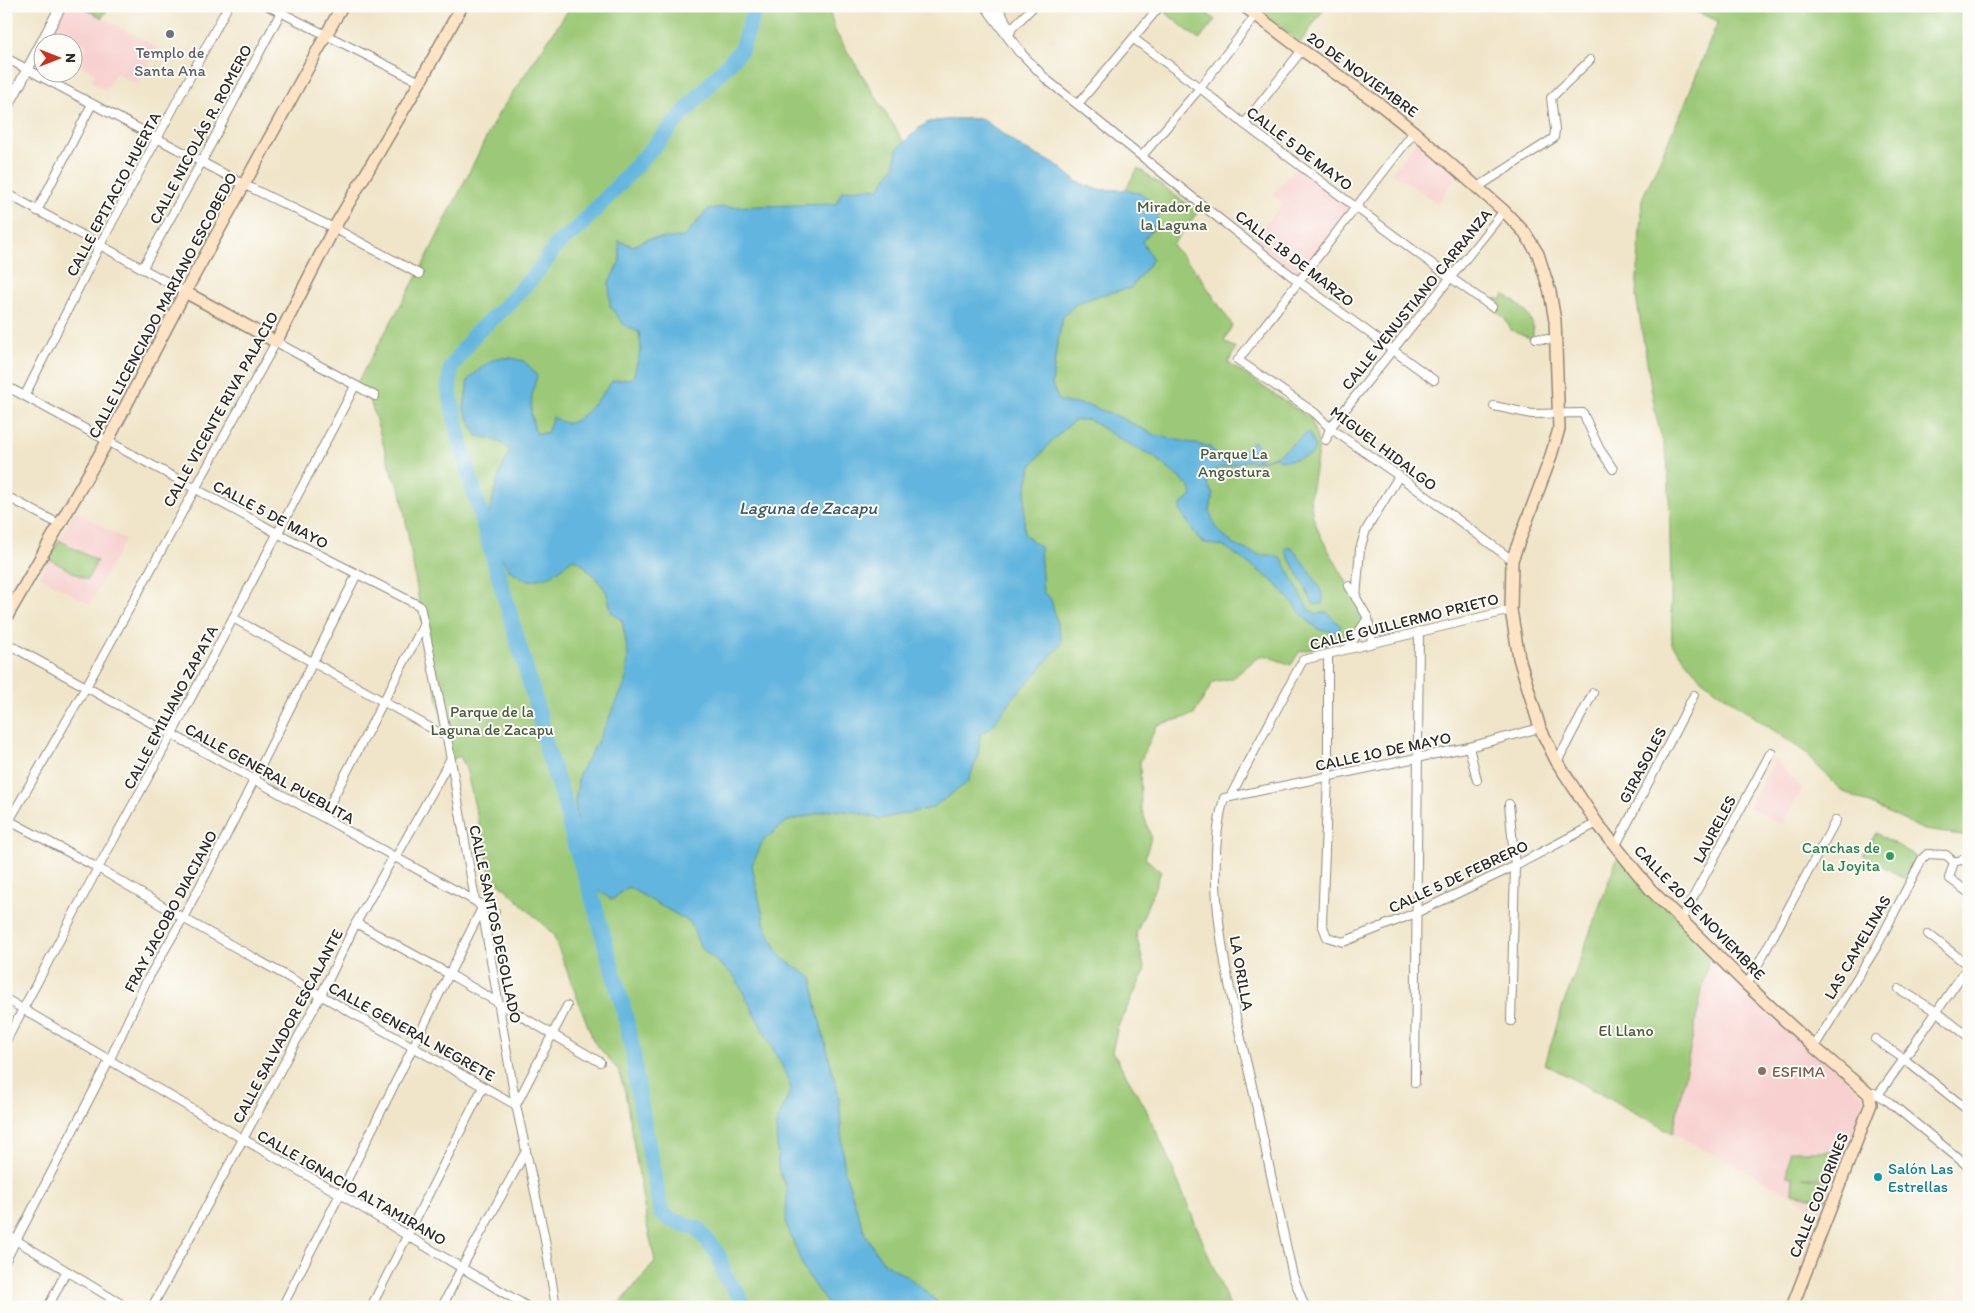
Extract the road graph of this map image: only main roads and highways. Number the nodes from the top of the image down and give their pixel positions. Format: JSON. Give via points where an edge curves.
{"nodes":[{"id":1,"x":342,"y":6,"type":"edge"},
{"id":2,"x":462,"y":6,"type":"edge"},
{"id":3,"x":1244,"y":6,"type":"edge"},
{"id":4,"x":1414,"y":132,"type":"joint"},
{"id":5,"x":184,"y":292,"type":"junction"},
{"id":6,"x":6,"y":618,"type":"edge"},
{"id":7,"x":1873,"y":1098,"type":"joint"},
{"id":8,"x":1792,"y":1307,"type":"edge"}],
"edges":[{"from":1,"to":5,"type":"main road","name":"CALLE LICENCIADO MARIANO ESCOBEDO"},
{"from":2,"to":5,"type":"main road","name":"CALLE VICENTE RIVA PALACIO","via":[[334,228],[276,342]]},
{"from":3,"to":4,"type":"main road","name":"20 DE NOVIEMBRE"},
{"from":4,"to":7,"type":"main road","name":"CALLE 20 DE NOVIEMBRE","via":[[1525,233],[1538,254],[1550,292],[1555,321],[1559,429],[1512,560],[1510,610],[1519,658],[1540,728],[1557,762],[1597,823],[1652,890],[1747,985]]},
{"from":5,"to":6,"type":"main road","name":"CALLE LICENCIADO MARIANO ESCOBEDO","via":[[108,440]]},
{"from":7,"to":8,"type":"main road","name":"CALLE COLORINES"}]}
